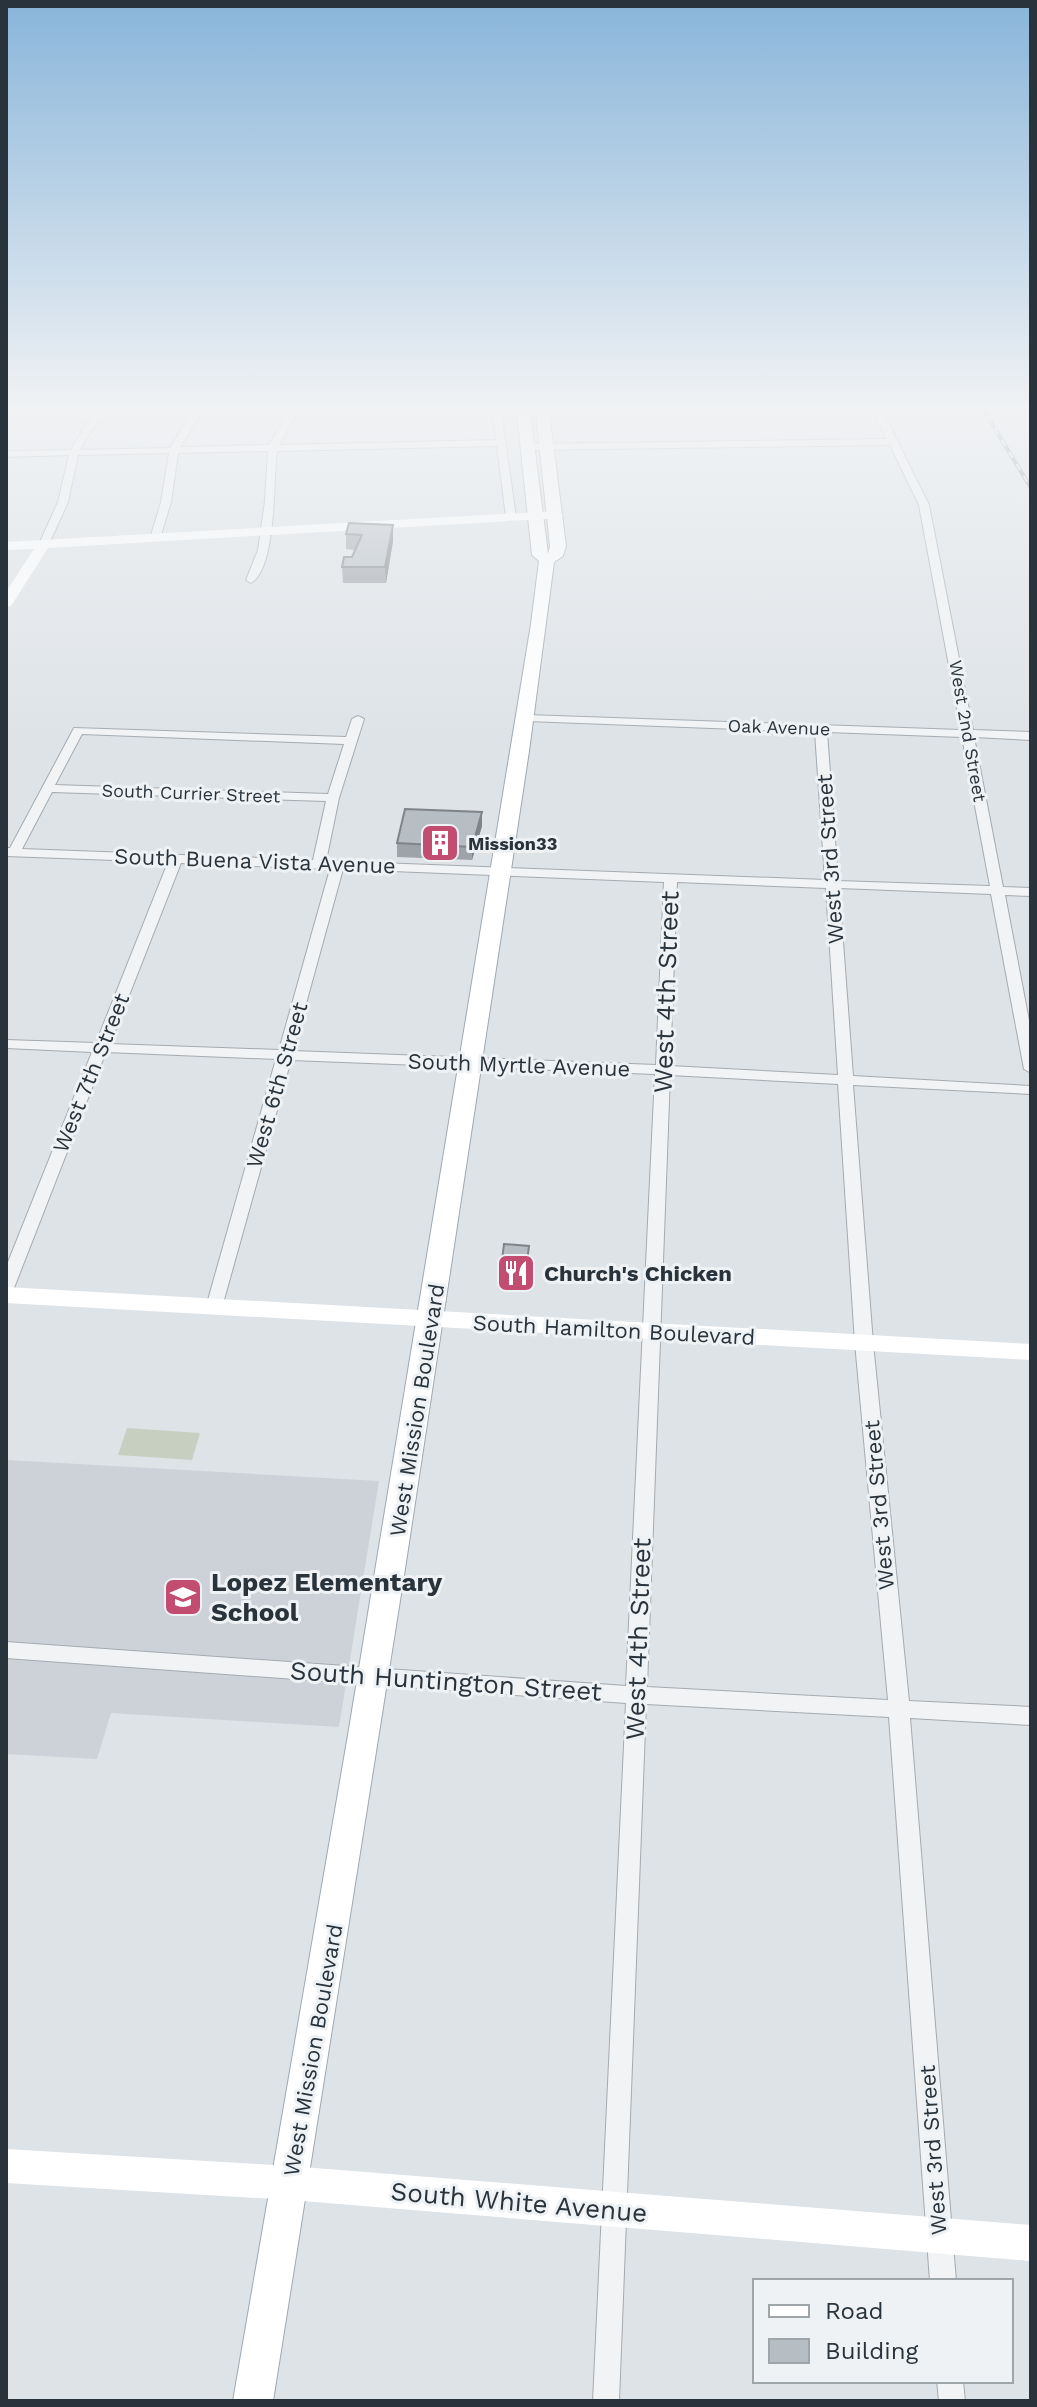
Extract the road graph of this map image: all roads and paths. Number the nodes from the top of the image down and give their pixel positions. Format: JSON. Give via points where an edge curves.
{"nodes":[{"id":1,"x":57,"y":516,"type":"edge"},
{"id":2,"x":162,"y":516,"type":"edge"},
{"id":3,"x":266,"y":516,"type":"edge"},
{"id":4,"x":528,"y":516,"type":"edge"},
{"id":5,"x":536,"y":516,"type":"edge"},
{"id":6,"x":556,"y":516,"type":"edge"},
{"id":7,"x":926,"y":516,"type":"edge"},
{"id":8,"x":511,"y":517,"type":"joint"},
{"id":9,"x":263,"y":530,"type":"junction"},
{"id":10,"x":156,"y":535,"type":"junction"},
{"id":11,"x":44,"y":544,"type":"junction"},
{"id":12,"x":6,"y":546,"type":"edge"},
{"id":13,"x":547,"y":560,"type":"junction"},
{"id":14,"x":251,"y":580,"type":"dead end"},
{"id":15,"x":13,"y":581,"type":"edge"},
{"id":16,"x":6,"y":603,"type":"edge"},
{"id":17,"x":527,"y":718,"type":"junction"},
{"id":18,"x":358,"y":719,"type":"dead end"},
{"id":19,"x":821,"y":728,"type":"junction"},
{"id":20,"x":970,"y":734,"type":"junction"},
{"id":21,"x":1031,"y":736,"type":"edge"},
{"id":22,"x":351,"y":741,"type":"junction"},
{"id":23,"x":50,"y":788,"type":"junction"},
{"id":24,"x":333,"y":798,"type":"junction"},
{"id":25,"x":10,"y":852,"type":"edge"},
{"id":26,"x":176,"y":858,"type":"junction"},
{"id":27,"x":319,"y":863,"type":"junction"},
{"id":28,"x":338,"y":864,"type":"junction"},
{"id":29,"x":500,"y":871,"type":"junction"},
{"id":30,"x":671,"y":877,"type":"junction"},
{"id":31,"x":832,"y":883,"type":"junction"},
{"id":32,"x":996,"y":891,"type":"junction"},
{"id":33,"x":1031,"y":892,"type":"edge"},
{"id":34,"x":6,"y":1044,"type":"edge"},
{"id":35,"x":102,"y":1048,"type":"junction"},
{"id":36,"x":287,"y":1055,"type":"junction"},
{"id":37,"x":469,"y":1064,"type":"junction"},
{"id":38,"x":1031,"y":1069,"type":"edge"},
{"id":39,"x":662,"y":1070,"type":"junction"},
{"id":40,"x":846,"y":1082,"type":"junction"},
{"id":41,"x":1031,"y":1090,"type":"edge"},
{"id":42,"x":6,"y":1288,"type":"edge"},
{"id":43,"x":6,"y":1295,"type":"edge"},
{"id":44,"x":214,"y":1307,"type":"junction"},
{"id":45,"x":431,"y":1320,"type":"junction"},
{"id":46,"x":651,"y":1332,"type":"junction"},
{"id":47,"x":864,"y":1343,"type":"junction"},
{"id":48,"x":1031,"y":1352,"type":"edge"},
{"id":49,"x":6,"y":1650,"type":"edge"},
{"id":50,"x":375,"y":1675,"type":"junction"},
{"id":51,"x":636,"y":1695,"type":"junction"},
{"id":52,"x":899,"y":1708,"type":"junction"},
{"id":53,"x":1031,"y":1716,"type":"edge"},
{"id":54,"x":6,"y":2166,"type":"edge"},
{"id":55,"x":290,"y":2183,"type":"junction"},
{"id":56,"x":614,"y":2209,"type":"junction"},
{"id":57,"x":940,"y":2236,"type":"junction"},
{"id":58,"x":1031,"y":2243,"type":"edge"},
{"id":59,"x":943,"y":2279,"type":"edge"},
{"id":60,"x":253,"y":2401,"type":"edge"},
{"id":61,"x":606,"y":2401,"type":"edge"}],
"edges":[{"from":1,"to":11,"type":"street"},
{"from":2,"to":10,"type":"street"},
{"from":3,"to":9,"type":"street"},
{"from":4,"to":8,"type":"street"},
{"from":5,"to":13,"type":"main road","name":"West Mission Boulevard","via":[[540,555]]},
{"from":6,"to":13,"type":"main road","name":"West Mission Boulevard","via":[[558,546]]},
{"from":7,"to":20,"type":"street","name":"West 2nd Street"},
{"from":8,"to":9,"type":"street"},
{"from":9,"to":10,"type":"street"},
{"from":9,"to":14,"type":"street","via":[[263,550]]},
{"from":10,"to":11,"type":"street"},
{"from":11,"to":12,"type":"street"},
{"from":11,"to":15,"type":"street"},
{"from":13,"to":17,"type":"main road","name":"West Mission Boulevard"},
{"from":15,"to":16,"type":"street"},
{"from":17,"to":19,"type":"street","name":"Oak Avenue"},
{"from":17,"to":29,"type":"main road","name":"West Mission Boulevard"},
{"from":18,"to":22,"type":"street"},
{"from":19,"to":20,"type":"street","name":"Oak Avenue"},
{"from":19,"to":31,"type":"street","name":"West 3rd Street"},
{"from":20,"to":21,"type":"street","name":"Oak Avenue"},
{"from":20,"to":32,"type":"street","name":"West 2nd Street"},
{"from":22,"to":23,"type":"street","via":[[78,730]]},
{"from":22,"to":24,"type":"street"},
{"from":23,"to":24,"type":"street","name":"South Currier Street"},
{"from":23,"to":25,"type":"street"},
{"from":24,"to":27,"type":"street"},
{"from":25,"to":26,"type":"street","name":"South Buena Vista Avenue"},
{"from":26,"to":27,"type":"street","name":"South Buena Vista Avenue"},
{"from":26,"to":35,"type":"street","name":"West 7th Street"},
{"from":27,"to":28,"type":"street","name":"South Buena Vista Avenue"},
{"from":28,"to":29,"type":"street","name":"South Buena Vista Avenue"},
{"from":28,"to":36,"type":"street","name":"West 6th Street"},
{"from":29,"to":30,"type":"street","name":"South Buena Vista Avenue"},
{"from":29,"to":37,"type":"main road","name":"West Mission Boulevard"},
{"from":30,"to":31,"type":"street","name":"South Buena Vista Avenue"},
{"from":30,"to":39,"type":"street","name":"West 4th Street"},
{"from":31,"to":32,"type":"street","name":"South Buena Vista Avenue"},
{"from":31,"to":40,"type":"street","name":"West 3rd Street"},
{"from":32,"to":33,"type":"street","name":"South Buena Vista Avenue"},
{"from":32,"to":38,"type":"street","name":"West 2nd Street"},
{"from":34,"to":35,"type":"street","name":"South Myrtle Avenue"},
{"from":35,"to":36,"type":"street","name":"South Myrtle Avenue"},
{"from":35,"to":42,"type":"street","name":"West 7th Street"},
{"from":36,"to":37,"type":"street","name":"South Myrtle Avenue"},
{"from":36,"to":44,"type":"street","name":"West 6th Street"},
{"from":37,"to":39,"type":"street","name":"South Myrtle Avenue"},
{"from":37,"to":45,"type":"main road","name":"West Mission Boulevard"},
{"from":39,"to":40,"type":"street","name":"South Myrtle Avenue"},
{"from":39,"to":46,"type":"street","name":"West 4th Street"},
{"from":40,"to":41,"type":"street","name":"South Myrtle Avenue"},
{"from":40,"to":47,"type":"street","name":"West 3rd Street"},
{"from":43,"to":44,"type":"street","name":"South Hamilton Boulevard"},
{"from":44,"to":45,"type":"street","name":"South Hamilton Boulevard"},
{"from":45,"to":46,"type":"street","name":"South Hamilton Boulevard"},
{"from":45,"to":50,"type":"main road","name":"West Mission Boulevard"},
{"from":46,"to":47,"type":"street","name":"South Hamilton Boulevard"},
{"from":46,"to":51,"type":"street","name":"West 4th Street"},
{"from":47,"to":48,"type":"street","name":"South Hamilton Boulevard"},
{"from":47,"to":52,"type":"street","name":"West 3rd Street"},
{"from":49,"to":50,"type":"street","name":"South Huntington Street"},
{"from":50,"to":51,"type":"street","name":"South Huntington Street"},
{"from":50,"to":55,"type":"main road","name":"West Mission Boulevard"},
{"from":51,"to":52,"type":"street","name":"South Huntington Street"},
{"from":51,"to":56,"type":"street","name":"West 4th Street"},
{"from":52,"to":53,"type":"street","name":"South Huntington Street"},
{"from":52,"to":57,"type":"street","name":"West 3rd Street"},
{"from":54,"to":55,"type":"street","name":"South White Avenue"},
{"from":55,"to":56,"type":"street","name":"South White Avenue"},
{"from":55,"to":60,"type":"main road","name":"West Mission Boulevard"},
{"from":56,"to":57,"type":"street","name":"South White Avenue"},
{"from":56,"to":61,"type":"street","name":"West 4th Street"},
{"from":57,"to":58,"type":"street","name":"South White Avenue"},
{"from":57,"to":59,"type":"street","name":"West 3rd Street"}]}
